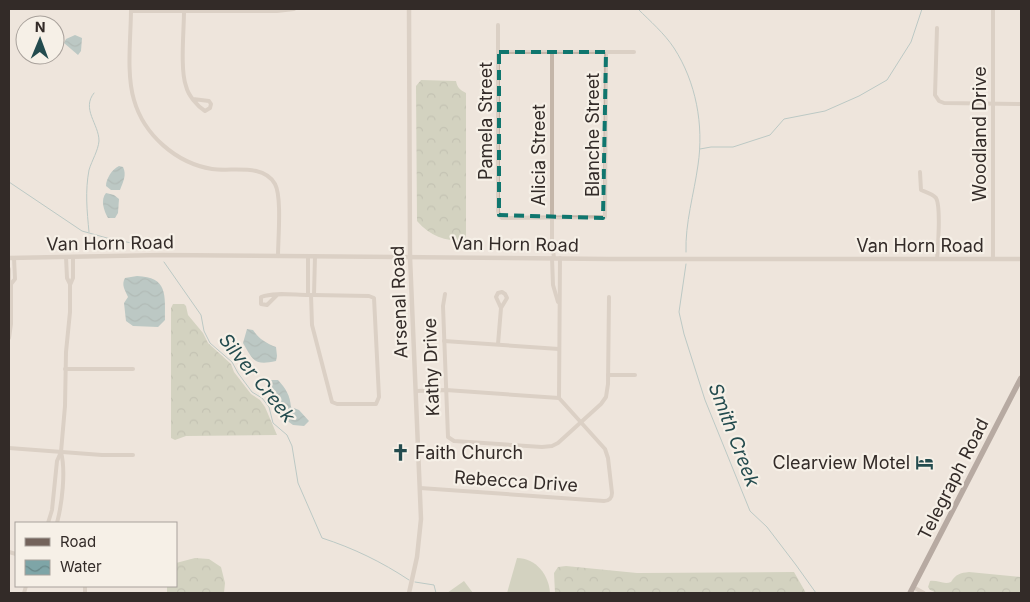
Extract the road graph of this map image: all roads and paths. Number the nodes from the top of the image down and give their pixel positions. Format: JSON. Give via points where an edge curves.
{"nodes":[{"id":1,"x":294,"y":9,"type":"edge"},
{"id":2,"x":409,"y":9,"type":"edge"},
{"id":3,"x":993,"y":9,"type":"edge"},
{"id":4,"x":131,"y":10,"type":"edge"},
{"id":5,"x":184,"y":10,"type":"edge"},
{"id":6,"x":249,"y":10,"type":"edge"},
{"id":7,"x":498,"y":25,"type":"dead end"},
{"id":8,"x":936,"y":28,"type":"dead end"},
{"id":9,"x":498,"y":52,"type":"junction"},
{"id":10,"x":552,"y":52,"type":"junction"},
{"id":11,"x":606,"y":52,"type":"junction"},
{"id":12,"x":634,"y":52,"type":"dead end"},
{"id":13,"x":193,"y":99,"type":"junction"},
{"id":14,"x":994,"y":104,"type":"junction"},
{"id":15,"x":1021,"y":104,"type":"edge"},
{"id":16,"x":920,"y":172,"type":"dead end"},
{"id":17,"x":552,"y":218,"type":"junction"},
{"id":18,"x":278,"y":256,"type":"junction"},
{"id":19,"x":308,"y":256,"type":"junction"},
{"id":20,"x":316,"y":256,"type":"junction"},
{"id":21,"x":66,"y":257,"type":"junction"},
{"id":22,"x":73,"y":257,"type":"junction"},
{"id":23,"x":410,"y":257,"type":"junction"},
{"id":24,"x":12,"y":258,"type":"edge"},
{"id":25,"x":553,"y":258,"type":"junction"},
{"id":26,"x":560,"y":258,"type":"junction"},
{"id":27,"x":937,"y":259,"type":"junction"},
{"id":28,"x":993,"y":259,"type":"junction"},
{"id":29,"x":1021,"y":259,"type":"edge"},
{"id":30,"x":9,"y":269,"type":"edge"},
{"id":31,"x":12,"y":284,"type":"junction"},
{"id":32,"x":70,"y":285,"type":"junction"},
{"id":33,"x":444,"y":294,"type":"dead end"},
{"id":34,"x":277,"y":295,"type":"dead end"},
{"id":35,"x":311,"y":295,"type":"junction"},
{"id":36,"x":609,"y":297,"type":"dead end"},
{"id":37,"x":559,"y":304,"type":"junction"},
{"id":38,"x":501,"y":308,"type":"dead end"},
{"id":39,"x":9,"y":338,"type":"edge"},
{"id":40,"x":444,"y":341,"type":"junction"},
{"id":41,"x":498,"y":344,"type":"junction"},
{"id":42,"x":559,"y":349,"type":"junction"},
{"id":43,"x":65,"y":369,"type":"junction"},
{"id":44,"x":133,"y":369,"type":"dead end"},
{"id":45,"x":608,"y":375,"type":"junction"},
{"id":46,"x":635,"y":375,"type":"dead end"},
{"id":47,"x":1021,"y":378,"type":"edge"},
{"id":48,"x":446,"y":390,"type":"junction"},
{"id":49,"x":416,"y":391,"type":"junction"},
{"id":50,"x":559,"y":398,"type":"junction"},
{"id":51,"x":581,"y":422,"type":"junction"},
{"id":52,"x":9,"y":448,"type":"edge"},
{"id":53,"x":61,"y":452,"type":"junction"},
{"id":54,"x":133,"y":455,"type":"dead end"},
{"id":55,"x":420,"y":488,"type":"junction"},
{"id":56,"x":48,"y":522,"type":"edge"},
{"id":57,"x":56,"y":522,"type":"edge"},
{"id":58,"x":912,"y":590,"type":"edge"},
{"id":59,"x":409,"y":593,"type":"edge"},
{"id":60,"x":924,"y":593,"type":"edge"}],
"edges":[{"from":1,"to":6,"type":"street"},
{"from":2,"to":23,"type":"street","name":"Arsenal Road"},
{"from":3,"to":14,"type":"street","name":"Woodland Drive"},
{"from":4,"to":5,"type":"street"},
{"from":4,"to":18,"type":"street","via":[[132,87],[136,107],[145,124],[168,150],[194,164],[219,170],[256,171],[272,179],[278,194]]},
{"from":5,"to":6,"type":"street"},
{"from":5,"to":13,"type":"street","via":[[184,80]]},
{"from":7,"to":9,"type":"street","name":"Pamela Street"},
{"from":8,"to":14,"type":"street","via":[[936,95],[939,101]]},
{"from":9,"to":10,"type":"street"},
{"from":9,"to":17,"type":"street","name":"Pamela Street","via":[[498,211],[501,217]]},
{"from":10,"to":11,"type":"street"},
{"from":10,"to":17,"type":"street","name":"Alicia Street"},
{"from":11,"to":12,"type":"street"},
{"from":11,"to":17,"type":"street","name":"Blanche Street","via":[[605,217]]},
{"from":13,"to":13,"type":"street","via":[[203,110],[210,108],[209,101]]},
{"from":14,"to":15,"type":"street"},
{"from":14,"to":28,"type":"street","name":"Woodland Drive"},
{"from":16,"to":27,"type":"street","via":[[922,190],[933,195],[937,202]]},
{"from":17,"to":25,"type":"street","name":"Alicia Street"},
{"from":18,"to":19,"type":"street","name":"Van Horn Road"},
{"from":18,"to":22,"type":"street","name":"Van Horn Road"},
{"from":19,"to":20,"type":"street","name":"Van Horn Road"},
{"from":19,"to":35,"type":"street"},
{"from":20,"to":23,"type":"street","name":"Van Horn Road"},
{"from":20,"to":35,"type":"street"},
{"from":21,"to":22,"type":"street","name":"Van Horn Road"},
{"from":21,"to":24,"type":"street","name":"Van Horn Road"},
{"from":21,"to":32,"type":"street"},
{"from":22,"to":32,"type":"street"},
{"from":23,"to":25,"type":"street","name":"Van Horn Road"},
{"from":23,"to":49,"type":"street","name":"Arsenal Road"},
{"from":24,"to":31,"type":"street"},
{"from":25,"to":26,"type":"street","name":"Van Horn Road"},
{"from":25,"to":37,"type":"street","name":"Alicia Street","via":[[553,285]]},
{"from":26,"to":27,"type":"street","name":"Van Horn Road"},
{"from":26,"to":37,"type":"street","name":"Alicia Street"},
{"from":27,"to":28,"type":"street","name":"Van Horn Road"},
{"from":28,"to":29,"type":"street","name":"Van Horn Road"},
{"from":30,"to":31,"type":"street"},
{"from":31,"to":39,"type":"street"},
{"from":32,"to":43,"type":"street"},
{"from":33,"to":40,"type":"street","name":"Kathy Drive"},
{"from":34,"to":35,"type":"street"},
{"from":35,"to":35,"type":"street","via":[[312,326],[332,402],[378,402],[374,298]]},
{"from":36,"to":45,"type":"street"},
{"from":37,"to":42,"type":"street","name":"Alicia Street"},
{"from":38,"to":41,"type":"street"},
{"from":40,"to":41,"type":"street"},
{"from":40,"to":48,"type":"street","name":"Kathy Drive"},
{"from":41,"to":42,"type":"street"},
{"from":42,"to":50,"type":"street","name":"Alicia Street"},
{"from":43,"to":44,"type":"street"},
{"from":43,"to":53,"type":"street"},
{"from":45,"to":46,"type":"street"},
{"from":45,"to":51,"type":"street","via":[[606,397]]},
{"from":47,"to":58,"type":"main road","name":"Telegraph Road"},
{"from":48,"to":49,"type":"street"},
{"from":48,"to":50,"type":"street"},
{"from":48,"to":51,"type":"street","name":"Kathy Drive","via":[[448,434],[454,441],[547,447],[558,443]]},
{"from":49,"to":55,"type":"street","name":"Arsenal Road"},
{"from":50,"to":51,"type":"street"},
{"from":51,"to":55,"type":"street","name":"Rebecca Drive","via":[[606,453],[612,493],[609,499]]},
{"from":52,"to":53,"type":"street"},
{"from":53,"to":54,"type":"street"},
{"from":53,"to":56,"type":"street"},
{"from":53,"to":57,"type":"street","via":[[63,462]]},
{"from":55,"to":59,"type":"street","name":"Arsenal Road","via":[[417,558]]},
{"from":58,"to":60,"type":"street"}]}
